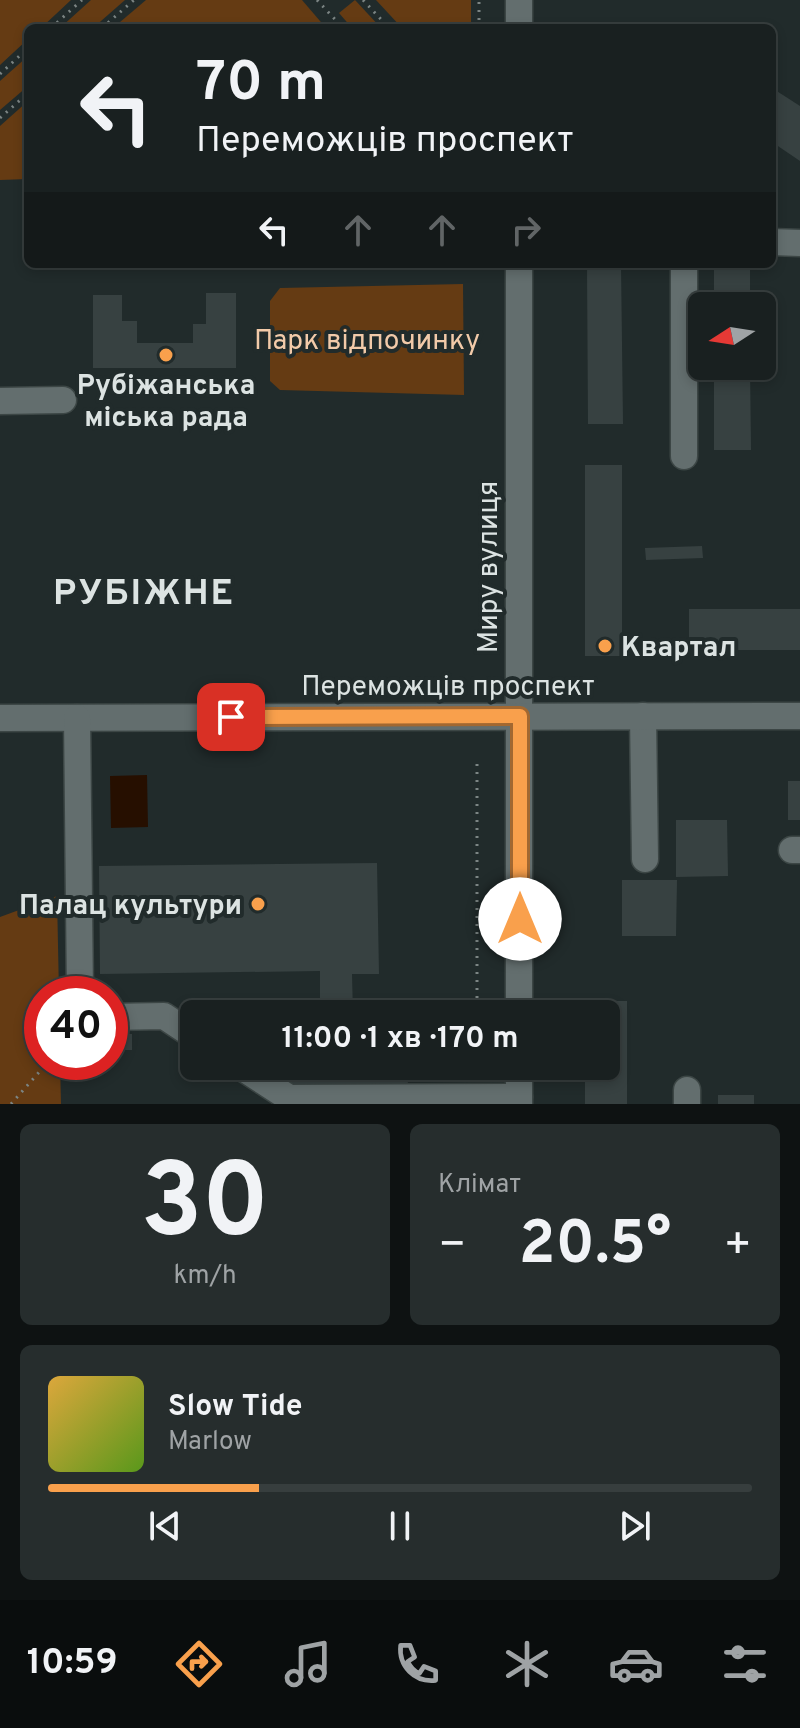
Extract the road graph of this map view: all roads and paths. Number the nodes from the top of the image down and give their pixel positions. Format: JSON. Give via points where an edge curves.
{"nodes":[{"id":1,"x":82,"y":0,"type":"edge"},
{"id":2,"x":134,"y":0,"type":"edge"},
{"id":3,"x":317,"y":0,"type":"edge"},
{"id":4,"x":363,"y":0,"type":"edge"},
{"id":5,"x":479,"y":0,"type":"edge"},
{"id":6,"x":519,"y":0,"type":"edge"},
{"id":7,"x":55,"y":24,"type":"edge"},
{"id":8,"x":107,"y":24,"type":"edge"},
{"id":9,"x":339,"y":24,"type":"edge"},
{"id":10,"x":385,"y":24,"type":"edge"},
{"id":11,"x":479,"y":24,"type":"edge"},
{"id":12,"x":519,"y":24,"type":"edge"},
{"id":13,"x":24,"y":52,"type":"edge"},
{"id":14,"x":0,"y":74,"type":"edge"},
{"id":15,"x":24,"y":97,"type":"edge"},
{"id":16,"x":0,"y":118,"type":"edge"},
{"id":17,"x":776,"y":242,"type":"edge"},
{"id":18,"x":800,"y":243,"type":"edge"},
{"id":19,"x":519,"y":268,"type":"edge"},
{"id":20,"x":684,"y":268,"type":"edge"},
{"id":21,"x":63,"y":400,"type":"dead end"},
{"id":22,"x":0,"y":401,"type":"edge"},
{"id":23,"x":684,"y":456,"type":"dead end"},
{"id":24,"x":520,"y":716,"type":"junction"},
{"id":25,"x":643,"y":716,"type":"junction"},
{"id":26,"x":800,"y":716,"type":"edge"},
{"id":27,"x":0,"y":718,"type":"edge"},
{"id":28,"x":77,"y":718,"type":"junction"},
{"id":29,"x":477,"y":760,"type":"dead end"},
{"id":30,"x":645,"y":859,"type":"dead end"},
{"id":31,"x":80,"y":976,"type":"edge"},
{"id":32,"x":477,"y":1000,"type":"edge"},
{"id":33,"x":519,"y":1000,"type":"edge"},
{"id":34,"x":128,"y":1017,"type":"edge"},
{"id":35,"x":180,"y":1027,"type":"edge"},
{"id":36,"x":32,"y":1080,"type":"edge"},
{"id":37,"x":261,"y":1080,"type":"edge"},
{"id":38,"x":519,"y":1100,"type":"edge"},
{"id":39,"x":11,"y":1104,"type":"edge"}],
"edges":[{"from":1,"to":7,"type":"path"},
{"from":2,"to":8,"type":"path"},
{"from":3,"to":9,"type":"path"},
{"from":4,"to":10,"type":"path"},
{"from":5,"to":11,"type":"path"},
{"from":6,"to":12,"type":"street"},
{"from":13,"to":14,"type":"path"},
{"from":15,"to":16,"type":"path"},
{"from":17,"to":18,"type":"street"},
{"from":19,"to":24,"type":"street","name":"Миру вулиця"},
{"from":20,"to":23,"type":"street"},
{"from":21,"to":22,"type":"street"},
{"from":24,"to":25,"type":"street","name":"Переможців проспект"},
{"from":24,"to":28,"type":"street","name":"Переможців проспект"},
{"from":24,"to":33,"type":"street","name":"Миру вулиця"},
{"from":25,"to":26,"type":"street","name":"Переможців проспект"},
{"from":25,"to":30,"type":"street"},
{"from":27,"to":28,"type":"street","name":"Переможців проспект"},
{"from":28,"to":31,"type":"street"},
{"from":29,"to":32,"type":"path"},
{"from":34,"to":35,"type":"street","via":[[164,1016]]},
{"from":36,"to":39,"type":"path"},
{"from":37,"to":38,"type":"street","via":[[289,1098]]}]}
